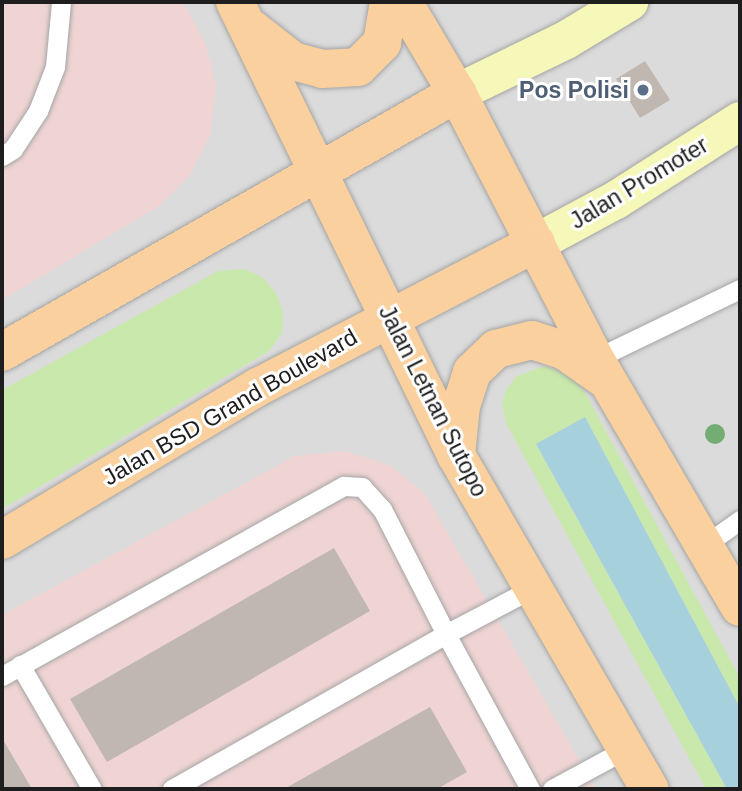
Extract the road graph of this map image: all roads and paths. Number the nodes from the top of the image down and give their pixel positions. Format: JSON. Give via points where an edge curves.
{"nodes":[{"id":1,"x":61,"y":2,"type":"edge"},
{"id":2,"x":389,"y":2,"type":"edge"},
{"id":3,"x":403,"y":2,"type":"edge"},
{"id":4,"x":629,"y":2,"type":"edge"},
{"id":5,"x":241,"y":13,"type":"edge"},
{"id":6,"x":457,"y":93,"type":"junction"},
{"id":7,"x":740,"y":121,"type":"edge"},
{"id":8,"x":2,"y":156,"type":"edge"},
{"id":9,"x":316,"y":174,"type":"junction"},
{"id":10,"x":536,"y":243,"type":"junction"},
{"id":11,"x":740,"y":289,"type":"edge"},
{"id":12,"x":389,"y":317,"type":"junction"},
{"id":13,"x":2,"y":352,"type":"edge"},
{"id":14,"x":605,"y":375,"type":"junction"},
{"id":15,"x":456,"y":455,"type":"junction"},
{"id":16,"x":740,"y":520,"type":"edge"},
{"id":17,"x":2,"y":540,"type":"edge"},
{"id":18,"x":706,"y":544,"type":"junction"},
{"id":19,"x":533,"y":588,"type":"junction"},
{"id":20,"x":740,"y":607,"type":"edge"},
{"id":21,"x":446,"y":634,"type":"junction"},
{"id":22,"x":20,"y":665,"type":"junction"},
{"id":23,"x":2,"y":676,"type":"edge"},
{"id":24,"x":626,"y":749,"type":"junction"},
{"id":25,"x":92,"y":789,"type":"edge"},
{"id":26,"x":172,"y":789,"type":"edge"},
{"id":27,"x":530,"y":789,"type":"edge"},
{"id":28,"x":552,"y":789,"type":"edge"},
{"id":29,"x":650,"y":789,"type":"edge"}],
"edges":[{"from":1,"to":8,"type":"lane","via":[[55,67],[38,111],[13,149]]},
{"from":2,"to":5,"type":"main road","via":[[382,43],[358,67],[322,69],[293,61]]},
{"from":3,"to":6,"type":"main road"},
{"from":4,"to":6,"type":"street","via":[[566,40]]},
{"from":5,"to":9,"type":"main road","name":"Jalan Letnan Sutopo"},
{"from":6,"to":9,"type":"main road"},
{"from":6,"to":10,"type":"main road"},
{"from":7,"to":10,"type":"street","name":"Jalan Promoter","via":[[616,200]]},
{"from":9,"to":12,"type":"main road","name":"Jalan Letnan Sutopo"},
{"from":9,"to":13,"type":"main road"},
{"from":10,"to":12,"type":"main road","name":"Jalan BSD Grand Boulevard"},
{"from":10,"to":14,"type":"main road"},
{"from":11,"to":14,"type":"lane"},
{"from":12,"to":15,"type":"main road","name":"Jalan Letnan Sutopo"},
{"from":12,"to":17,"type":"main road","name":"Jalan BSD Grand Boulevard","via":[[258,387]]},
{"from":14,"to":15,"type":"main road","via":[[565,351],[532,340],[495,349],[472,372],[461,406]]},
{"from":14,"to":18,"type":"main road"},
{"from":15,"to":19,"type":"main road","name":"Jalan Letnan Sutopo"},
{"from":16,"to":18,"type":"lane"},
{"from":18,"to":20,"type":"main road"},
{"from":19,"to":21,"type":"lane"},
{"from":19,"to":24,"type":"main road","name":"Jalan Letnan Sutopo"},
{"from":21,"to":22,"type":"lane","via":[[382,509],[362,487],[344,486]]},
{"from":21,"to":26,"type":"lane"},
{"from":21,"to":27,"type":"lane"},
{"from":22,"to":23,"type":"lane"},
{"from":22,"to":25,"type":"lane"},
{"from":24,"to":28,"type":"lane"},
{"from":24,"to":29,"type":"main road","name":"Jalan Letnan Sutopo"}]}
